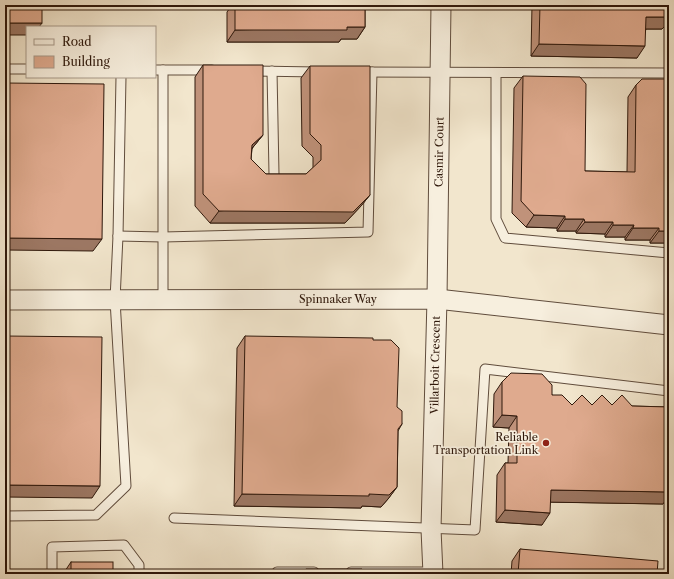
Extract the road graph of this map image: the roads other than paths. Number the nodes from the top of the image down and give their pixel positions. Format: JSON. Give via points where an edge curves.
{"nodes":[{"id":1,"x":441,"y":5,"type":"edge"},
{"id":2,"x":5,"y":69,"type":"edge"},
{"id":3,"x":26,"y":69,"type":"edge"},
{"id":4,"x":159,"y":70,"type":"edge"},
{"id":5,"x":217,"y":70,"type":"edge"},
{"id":6,"x":241,"y":70,"type":"edge"},
{"id":7,"x":272,"y":71,"type":"junction"},
{"id":8,"x":326,"y":72,"type":"edge"},
{"id":9,"x":349,"y":72,"type":"edge"},
{"id":10,"x":372,"y":72,"type":"junction"},
{"id":11,"x":440,"y":73,"type":"junction"},
{"id":12,"x":496,"y":73,"type":"junction"},
{"id":13,"x":669,"y":73,"type":"edge"},
{"id":14,"x":121,"y":78,"type":"edge"},
{"id":15,"x":274,"y":174,"type":"edge"},
{"id":16,"x":118,"y":236,"type":"junction"},
{"id":17,"x":163,"y":237,"type":"junction"},
{"id":18,"x":669,"y":253,"type":"edge"},
{"id":19,"x":436,"y":299,"type":"junction"},
{"id":20,"x":5,"y":300,"type":"edge"},
{"id":21,"x":115,"y":300,"type":"junction"},
{"id":22,"x":163,"y":300,"type":"junction"},
{"id":23,"x":669,"y":325,"type":"edge"},
{"id":24,"x":669,"y":391,"type":"edge"},
{"id":25,"x":5,"y":516,"type":"edge"},
{"id":26,"x":174,"y":518,"type":"dead end"},
{"id":27,"x":431,"y":529,"type":"junction"},
{"id":28,"x":324,"y":572,"type":"edge"},
{"id":29,"x":340,"y":572,"type":"edge"},
{"id":30,"x":434,"y":573,"type":"edge"},
{"id":31,"x":52,"y":574,"type":"edge"},
{"id":32,"x":139,"y":574,"type":"edge"},
{"id":33,"x":277,"y":574,"type":"edge"}],
"edges":[{"from":1,"to":11,"type":"street","name":"Casmir Court"},
{"from":2,"to":3,"type":"lane"},
{"from":4,"to":5,"type":"lane"},
{"from":4,"to":17,"type":"lane"},
{"from":6,"to":7,"type":"lane"},
{"from":7,"to":8,"type":"lane"},
{"from":7,"to":15,"type":"lane"},
{"from":9,"to":10,"type":"lane"},
{"from":10,"to":11,"type":"lane"},
{"from":10,"to":17,"type":"lane","via":[[368,232]]},
{"from":11,"to":12,"type":"lane"},
{"from":11,"to":19,"type":"street","name":"Casmir Court"},
{"from":12,"to":13,"type":"lane"},
{"from":12,"to":18,"type":"lane","via":[[496,219],[505,238]]},
{"from":14,"to":16,"type":"lane"},
{"from":16,"to":17,"type":"lane"},
{"from":16,"to":21,"type":"lane"},
{"from":17,"to":22,"type":"lane"},
{"from":19,"to":22,"type":"street","name":"Spinnaker Way"},
{"from":19,"to":23,"type":"street","name":"Spinnaker Way"},
{"from":19,"to":27,"type":"street","name":"Villarboit Crescent"},
{"from":20,"to":21,"type":"street","name":"Spinnaker Way"},
{"from":21,"to":22,"type":"street","name":"Spinnaker Way"},
{"from":21,"to":25,"type":"lane","via":[[126,486],[96,515]]},
{"from":24,"to":27,"type":"lane","via":[[484,369],[475,530]]},
{"from":26,"to":27,"type":"lane"},
{"from":27,"to":30,"type":"street","name":"Villarboit Crescent"},
{"from":28,"to":33,"type":"lane"},
{"from":29,"to":30,"type":"lane"},
{"from":31,"to":32,"type":"lane","via":[[52,547],[124,545],[139,565]]}]}
